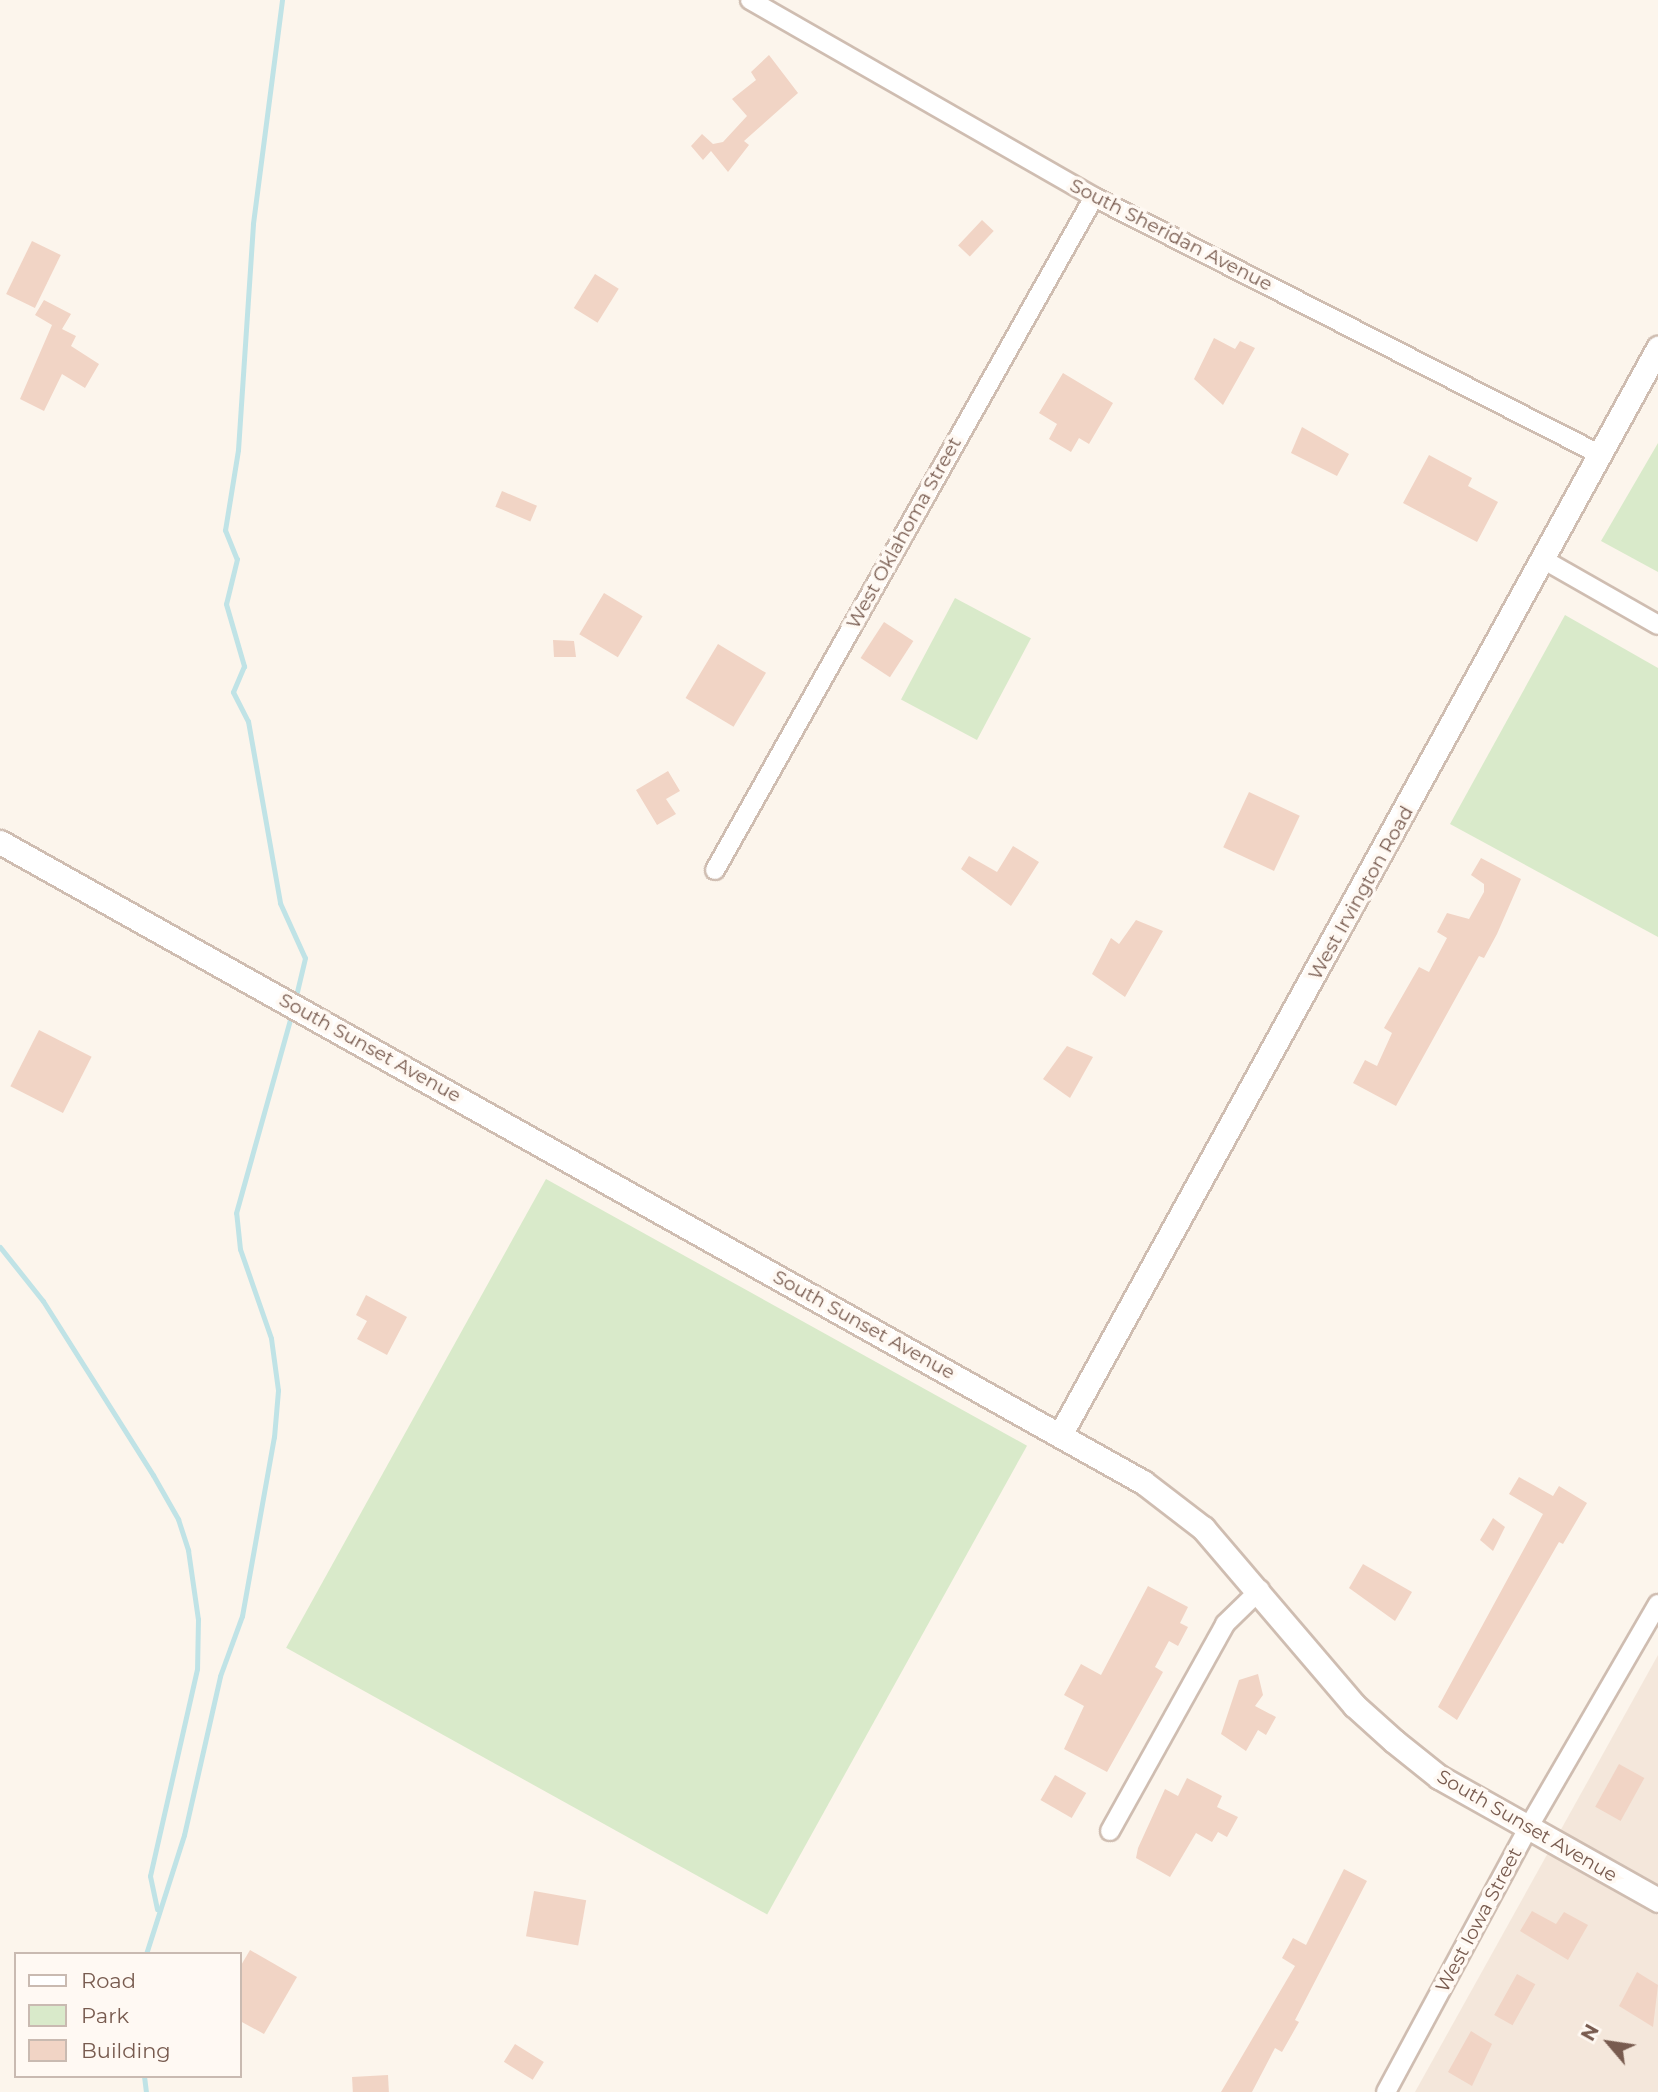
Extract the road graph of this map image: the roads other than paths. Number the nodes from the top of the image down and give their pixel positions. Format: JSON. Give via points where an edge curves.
{"nodes":[{"id":1,"x":750,"y":0,"type":"edge"},
{"id":2,"x":1094,"y":197,"type":"junction"},
{"id":3,"x":1658,"y":348,"type":"edge"},
{"id":4,"x":1601,"y":455,"type":"junction"},
{"id":5,"x":1546,"y":561,"type":"junction"},
{"id":6,"x":1658,"y":625,"type":"edge"},
{"id":7,"x":0,"y":842,"type":"edge"},
{"id":8,"x":715,"y":870,"type":"dead end"},
{"id":9,"x":1060,"y":1435,"type":"junction"},
{"id":10,"x":1260,"y":1590,"type":"junction"},
{"id":11,"x":1658,"y":1604,"type":"edge"},
{"id":12,"x":1528,"y":1828,"type":"junction"},
{"id":13,"x":1110,"y":1831,"type":"dead end"},
{"id":14,"x":1658,"y":1900,"type":"edge"},
{"id":15,"x":1386,"y":2092,"type":"edge"}],
"edges":[{"from":1,"to":2,"type":"street","name":"South Sheridan Avenue"},
{"from":2,"to":4,"type":"street","name":"South Sheridan Avenue"},
{"from":2,"to":8,"type":"street","name":"West Oklahoma Street"},
{"from":3,"to":4,"type":"street","name":"West Irvington Road"},
{"from":4,"to":5,"type":"street","name":"West Irvington Road"},
{"from":5,"to":6,"type":"street"},
{"from":5,"to":9,"type":"street","name":"West Irvington Road"},
{"from":7,"to":9,"type":"street","name":"South Sunset Avenue"},
{"from":9,"to":10,"type":"street","name":"South Sunset Avenue","via":[[1167,1497]]},
{"from":10,"to":12,"type":"street","name":"South Sunset Avenue","via":[[1354,1705],[1394,1741],[1439,1777]]},
{"from":10,"to":13,"type":"street","via":[[1225,1624]]},
{"from":11,"to":12,"type":"street","name":"West Iowa Street"},
{"from":12,"to":14,"type":"street","name":"South Sunset Avenue"},
{"from":12,"to":15,"type":"street","name":"West Iowa Street"}]}
